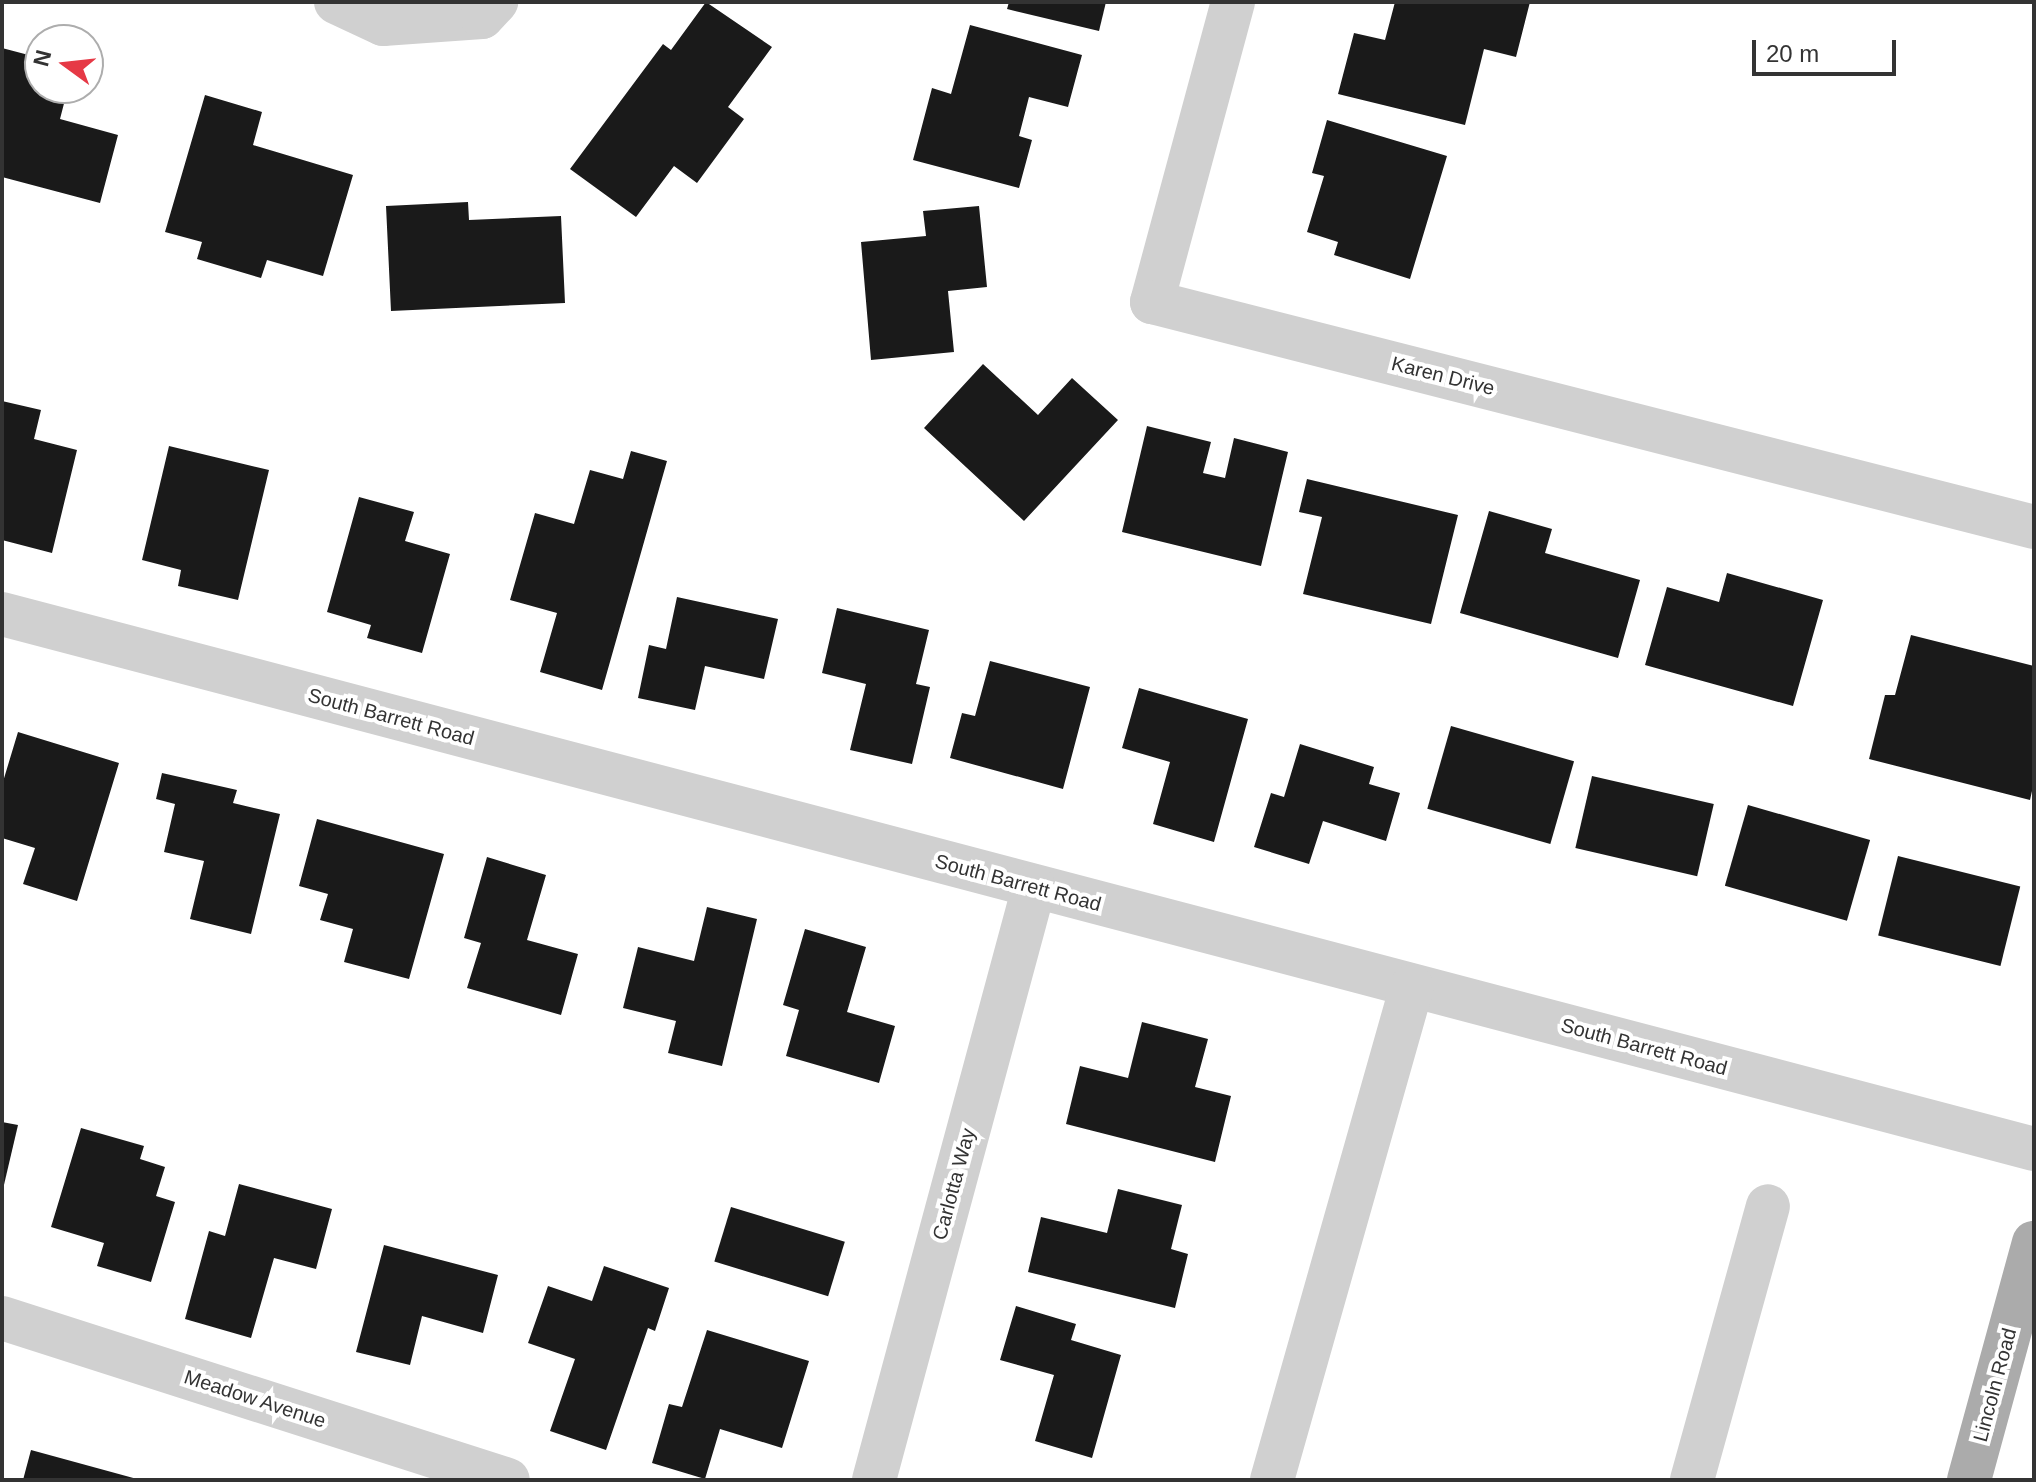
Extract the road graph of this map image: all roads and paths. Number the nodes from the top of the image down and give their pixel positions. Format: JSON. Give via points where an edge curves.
{"nodes":[{"id":1,"x":336,"y":2,"type":"edge"},
{"id":2,"x":496,"y":2,"type":"edge"},
{"id":3,"x":1233,"y":2,"type":"edge"},
{"id":4,"x":2034,"y":527,"type":"edge"},
{"id":5,"x":2,"y":614,"type":"edge"},
{"id":6,"x":1034,"y":887,"type":"junction"},
{"id":7,"x":1412,"y":986,"type":"junction"},
{"id":8,"x":2034,"y":1149,"type":"edge"},
{"id":9,"x":1768,"y":1206,"type":"dead end"},
{"id":10,"x":2034,"y":1243,"type":"edge"},
{"id":11,"x":2,"y":1318,"type":"edge"},
{"id":12,"x":508,"y":1480,"type":"edge"},
{"id":13,"x":874,"y":1480,"type":"edge"},
{"id":14,"x":1272,"y":1480,"type":"edge"},
{"id":15,"x":1692,"y":1480,"type":"edge"},
{"id":16,"x":1969,"y":1480,"type":"edge"}],
"edges":[{"from":1,"to":2,"type":"street","via":[[383,24],[482,17]]},
{"from":3,"to":4,"type":"street","name":"Karen Drive","via":[[1152,302]]},
{"from":5,"to":6,"type":"street","name":"South Barrett Road"},
{"from":6,"to":7,"type":"street","name":"South Barrett Road"},
{"from":6,"to":13,"type":"street","name":"Carlotta Way"},
{"from":7,"to":8,"type":"street","name":"South Barrett Road"},
{"from":7,"to":14,"type":"street"},
{"from":9,"to":15,"type":"street"},
{"from":10,"to":16,"type":"main road","name":"Lincoln Road"},
{"from":11,"to":12,"type":"street","name":"Meadow Avenue"}]}
